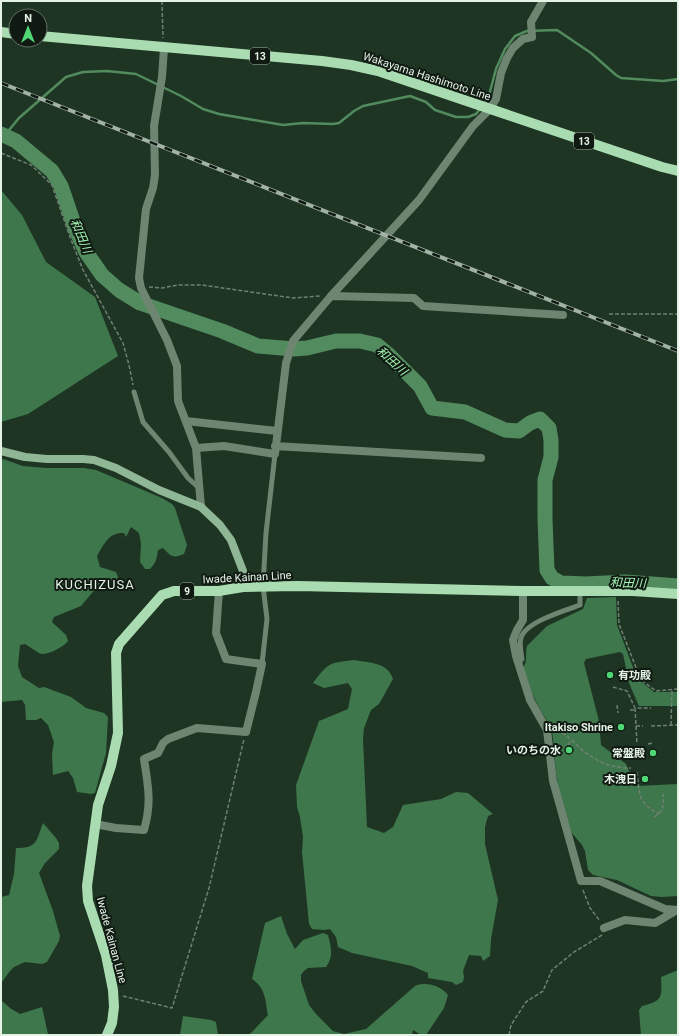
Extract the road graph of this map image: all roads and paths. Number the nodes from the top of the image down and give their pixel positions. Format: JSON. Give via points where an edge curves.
{"nodes":[{"id":1,"x":162,"y":1,"type":"edge"},
{"id":2,"x":543,"y":1,"type":"edge"},
{"id":3,"x":48,"y":37,"type":"edge"},
{"id":4,"x":164,"y":48,"type":"junction"},
{"id":5,"x":490,"y":109,"type":"junction"},
{"id":6,"x":1,"y":153,"type":"edge"},
{"id":7,"x":678,"y":171,"type":"edge"},
{"id":8,"x":142,"y":288,"type":"junction"},
{"id":9,"x":331,"y":296,"type":"junction"},
{"id":10,"x":563,"y":314,"type":"dead end"},
{"id":11,"x":609,"y":314,"type":"dead end"},
{"id":12,"x":678,"y":314,"type":"edge"},
{"id":13,"x":134,"y":392,"type":"joint"},
{"id":14,"x":186,"y":421,"type":"junction"},
{"id":15,"x":277,"y":431,"type":"junction"},
{"id":16,"x":196,"y":448,"type":"junction"},
{"id":17,"x":275,"y":450,"type":"junction"},
{"id":18,"x":1,"y":451,"type":"edge"},
{"id":19,"x":481,"y":458,"type":"dead end"},
{"id":20,"x":199,"y":488,"type":"junction"},
{"id":21,"x":201,"y":507,"type":"junction"},
{"id":22,"x":263,"y":586,"type":"junction"},
{"id":23,"x":243,"y":587,"type":"junction"},
{"id":24,"x":524,"y":591,"type":"junction"},
{"id":25,"x":580,"y":591,"type":"junction"},
{"id":26,"x":618,"y":591,"type":"junction"},
{"id":27,"x":219,"y":592,"type":"junction"},
{"id":28,"x":678,"y":594,"type":"edge"},
{"id":29,"x":262,"y":664,"type":"junction"},
{"id":30,"x":518,"y":664,"type":"junction"},
{"id":31,"x":613,"y":687,"type":"dead end"},
{"id":32,"x":672,"y":689,"type":"junction"},
{"id":33,"x":678,"y":689,"type":"edge"},
{"id":34,"x":617,"y":705,"type":"dead end"},
{"id":35,"x":651,"y":708,"type":"dead end"},
{"id":36,"x":635,"y":709,"type":"junction"},
{"id":37,"x":630,"y":710,"type":"dead end"},
{"id":38,"x":618,"y":713,"type":"dead end"},
{"id":39,"x":671,"y":725,"type":"junction"},
{"id":40,"x":678,"y":725,"type":"edge"},
{"id":41,"x":636,"y":726,"type":"junction"},
{"id":42,"x":643,"y":726,"type":"dead end"},
{"id":43,"x":651,"y":726,"type":"dead end"},
{"id":44,"x":246,"y":732,"type":"junction"},
{"id":45,"x":548,"y":734,"type":"junction"},
{"id":46,"x":571,"y":740,"type":"junction"},
{"id":47,"x":653,"y":743,"type":"dead end"},
{"id":48,"x":568,"y":744,"type":"dead end"},
{"id":49,"x":637,"y":744,"type":"dead end"},
{"id":50,"x":648,"y":744,"type":"dead end"},
{"id":51,"x":631,"y":768,"type":"dead end"},
{"id":52,"x":637,"y":772,"type":"dead end"},
{"id":53,"x":663,"y":794,"type":"dead end"},
{"id":54,"x":659,"y":814,"type":"junction"},
{"id":55,"x":654,"y":817,"type":"dead end"},
{"id":56,"x":96,"y":824,"type":"junction"},
{"id":57,"x":581,"y":881,"type":"junction"},
{"id":58,"x":677,"y":910,"type":"edge"},
{"id":59,"x":604,"y":928,"type":"junction"},
{"id":60,"x":114,"y":996,"type":"junction"},
{"id":61,"x":107,"y":1035,"type":"edge"},
{"id":62,"x":509,"y":1035,"type":"edge"}],
"edges":[{"from":1,"to":4,"type":"path"},
{"from":2,"to":5,"type":"street","via":[[531,22],[532,36],[523,39],[512,48],[507,58],[496,99]]},
{"from":3,"to":4,"type":"main road","name":"Wakayama Hashimoto Line","number":"13"},
{"from":4,"to":5,"type":"main road","name":"Wakayama Hashimoto Line","number":"13","via":[[350,65],[378,71]]},
{"from":4,"to":8,"type":"street","via":[[154,126],[155,175],[146,209],[140,261],[139,278]]},
{"from":5,"to":7,"type":"main road","name":"Wakayama Hashimoto Line","number":"13"},
{"from":5,"to":9,"type":"street","via":[[473,126],[419,200]]},
{"from":6,"to":13,"type":"path","via":[[31,165],[52,185],[83,270],[123,343]]},
{"from":8,"to":9,"type":"path","via":[[202,285],[293,298]]},
{"from":8,"to":14,"type":"street","via":[[177,366],[178,401]]},
{"from":9,"to":10,"type":"street","via":[[414,298],[423,306]]},
{"from":9,"to":15,"type":"street","via":[[293,341],[286,364]]},
{"from":11,"to":12,"type":"path"},
{"from":13,"to":20,"type":"lane","via":[[144,422],[188,478]]},
{"from":14,"to":15,"type":"street"},
{"from":14,"to":16,"type":"street"},
{"from":15,"to":17,"type":"street"},
{"from":16,"to":17,"type":"street","via":[[224,446]]},
{"from":16,"to":20,"type":"street"},
{"from":17,"to":19,"type":"street"},
{"from":17,"to":22,"type":"lane"},
{"from":18,"to":21,"type":"street","via":[[47,460],[94,460]]},
{"from":20,"to":21,"type":"street"},
{"from":21,"to":23,"type":"street","via":[[231,540],[243,571]]},
{"from":22,"to":23,"type":"main road","name":"Iwade Kainan Line","number":"9"},
{"from":22,"to":24,"type":"main road","name":"Iwade Kainan Line","number":"9"},
{"from":22,"to":29,"type":"lane","via":[[267,619]]},
{"from":23,"to":27,"type":"main road","name":"Iwade Kainan Line","number":"9"},
{"from":24,"to":25,"type":"main road","name":"Iwade Kainan Line","number":"9"},
{"from":24,"to":30,"type":"street","via":[[523,620],[514,640]]},
{"from":25,"to":26,"type":"main road","name":"Iwade Kainan Line","number":"9"},
{"from":25,"to":30,"type":"lane","via":[[580,605],[541,620],[521,637],[522,660]]},
{"from":26,"to":28,"type":"main road","name":"Iwade Kainan Line","number":"9"},
{"from":26,"to":32,"type":"path","via":[[619,624],[638,677],[656,690]]},
{"from":27,"to":29,"type":"street","via":[[216,633],[226,660]]},
{"from":27,"to":56,"type":"main road","name":"Iwade Kainan Line","number":"9","via":[[174,592],[162,595],[119,644],[115,660],[118,733],[111,766],[98,805]]},
{"from":29,"to":44,"type":"street"},
{"from":30,"to":45,"type":"street","via":[[530,700]]},
{"from":31,"to":36,"type":"path","via":[[627,691]]},
{"from":32,"to":33,"type":"path"},
{"from":32,"to":39,"type":"path"},
{"from":34,"to":38,"type":"path"},
{"from":35,"to":36,"type":"path"},
{"from":36,"to":37,"type":"path"},
{"from":36,"to":41,"type":"path"},
{"from":39,"to":40,"type":"path"},
{"from":39,"to":43,"type":"path"},
{"from":41,"to":42,"type":"path"},
{"from":41,"to":49,"type":"path"},
{"from":44,"to":56,"type":"street","via":[[197,728],[168,739],[158,753],[144,759],[149,792],[149,813],[144,830]]},
{"from":44,"to":60,"type":"path","via":[[209,888],[172,1008],[126,996]]},
{"from":45,"to":46,"type":"path","via":[[563,733]]},
{"from":45,"to":57,"type":"street","via":[[553,781]]},
{"from":46,"to":48,"type":"path"},
{"from":46,"to":51,"type":"path","via":[[587,754],[611,766]]},
{"from":47,"to":50,"type":"path"},
{"from":52,"to":54,"type":"path","via":[[640,795],[647,807]]},
{"from":53,"to":54,"type":"path","via":[[664,808]]},
{"from":54,"to":55,"type":"path"},
{"from":56,"to":60,"type":"main road","name":"Iwade Kainan Line","number":"9","via":[[87,886],[88,901],[106,955]]},
{"from":57,"to":58,"type":"street","via":[[600,881],[665,909]]},
{"from":57,"to":59,"type":"path","via":[[590,908]]},
{"from":58,"to":59,"type":"street","via":[[656,924],[625,920]]},
{"from":59,"to":62,"type":"path","via":[[604,934],[574,952],[552,970],[543,991],[526,1002],[511,1025]]},
{"from":60,"to":61,"type":"main road","name":"Iwade Kainan Line","number":"9","via":[[112,1023]]}]}
